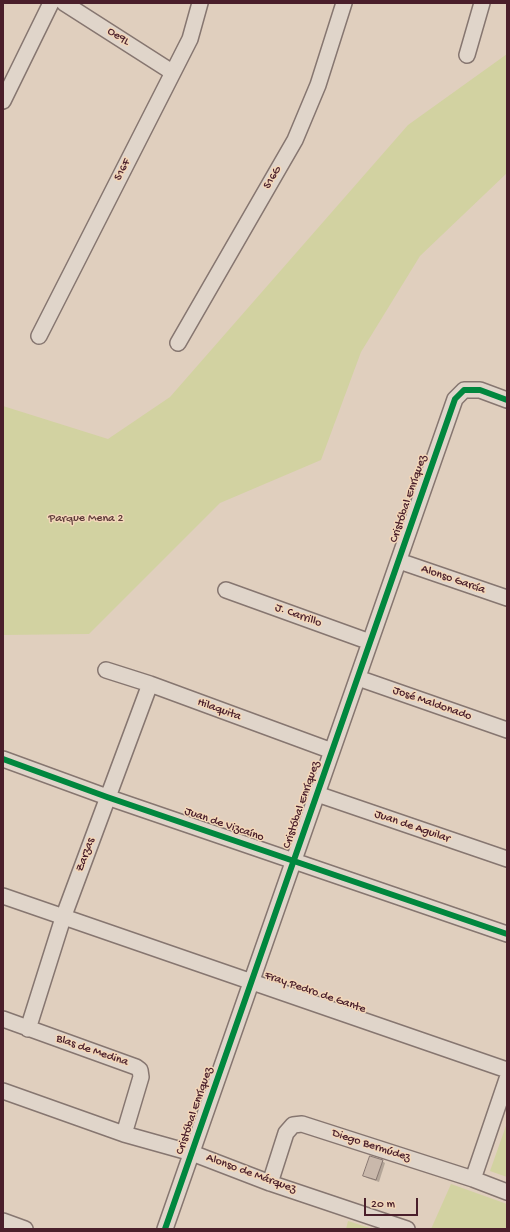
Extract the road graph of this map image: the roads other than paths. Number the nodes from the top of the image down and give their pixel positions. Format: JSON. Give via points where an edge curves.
{"nodes":[{"id":1,"x":51,"y":3,"type":"edge"},
{"id":2,"x":64,"y":3,"type":"edge"},
{"id":3,"x":200,"y":3,"type":"edge"},
{"id":4,"x":344,"y":3,"type":"edge"},
{"id":5,"x":482,"y":3,"type":"edge"},
{"id":6,"x":467,"y":55,"type":"dead end"},
{"id":7,"x":172,"y":72,"type":"junction"},
{"id":8,"x":3,"y":102,"type":"edge"},
{"id":9,"x":40,"y":336,"type":"dead end"},
{"id":10,"x":178,"y":343,"type":"dead end"},
{"id":11,"x":507,"y":400,"type":"edge"},
{"id":12,"x":399,"y":561,"type":"junction"},
{"id":13,"x":226,"y":590,"type":"dead end"},
{"id":14,"x":507,"y":598,"type":"edge"},
{"id":15,"x":370,"y":642,"type":"junction"},
{"id":16,"x":106,"y":670,"type":"dead end"},
{"id":17,"x":358,"y":678,"type":"junction"},
{"id":18,"x":150,"y":684,"type":"junction"},
{"id":19,"x":507,"y":730,"type":"edge"},
{"id":20,"x":332,"y":751,"type":"junction"},
{"id":21,"x":3,"y":759,"type":"edge"},
{"id":22,"x":317,"y":794,"type":"junction"},
{"id":23,"x":107,"y":797,"type":"junction"},
{"id":24,"x":507,"y":859,"type":"edge"},
{"id":25,"x":294,"y":860,"type":"junction"},
{"id":26,"x":3,"y":896,"type":"edge"},
{"id":27,"x":64,"y":918,"type":"junction"},
{"id":28,"x":507,"y":934,"type":"edge"},
{"id":29,"x":251,"y":982,"type":"junction"},
{"id":30,"x":3,"y":1019,"type":"edge"},
{"id":31,"x":28,"y":1028,"type":"junction"},
{"id":32,"x":507,"y":1070,"type":"edge"},
{"id":33,"x":507,"y":1078,"type":"edge"},
{"id":34,"x":3,"y":1091,"type":"edge"},
{"id":35,"x":124,"y":1134,"type":"junction"},
{"id":36,"x":192,"y":1153,"type":"junction"},
{"id":37,"x":473,"y":1179,"type":"junction"},
{"id":38,"x":270,"y":1183,"type":"junction"},
{"id":39,"x":507,"y":1192,"type":"edge"},
{"id":40,"x":3,"y":1221,"type":"edge"},
{"id":41,"x":25,"y":1229,"type":"edge"},
{"id":42,"x":165,"y":1229,"type":"edge"},
{"id":43,"x":407,"y":1229,"type":"edge"}],
"edges":[{"from":1,"to":8,"type":"street"},
{"from":2,"to":7,"type":"street","name":"Oe9L"},
{"from":3,"to":7,"type":"street","name":"S16F","via":[[190,39]]},
{"from":4,"to":10,"type":"street","name":"S16G","via":[[318,85],[295,140]]},
{"from":5,"to":6,"type":"street"},
{"from":7,"to":9,"type":"street","name":"S16F"},
{"from":11,"to":12,"type":"street","name":"Cristóbal Enríquez","via":[[480,390],[464,390],[456,399]]},
{"from":12,"to":14,"type":"street","name":"Alonso García"},
{"from":12,"to":15,"type":"street","name":"Cristóbal Enríquez"},
{"from":13,"to":15,"type":"street","name":"J. Carrillo"},
{"from":15,"to":17,"type":"street","name":"Cristóbal Enríquez"},
{"from":16,"to":18,"type":"street","name":"Hilaquita"},
{"from":17,"to":19,"type":"street","name":"José Maldonado"},
{"from":17,"to":20,"type":"street","name":"Cristóbal Enríquez"},
{"from":18,"to":20,"type":"street","name":"Hilaquita"},
{"from":18,"to":23,"type":"street","name":"Zarzas"},
{"from":20,"to":22,"type":"street","name":"Cristóbal Enríquez"},
{"from":21,"to":23,"type":"street","name":"Juan de Vizcaíno"},
{"from":22,"to":24,"type":"street","name":"Juan de Aguilar"},
{"from":22,"to":25,"type":"street","name":"Cristóbal Enríquez"},
{"from":23,"to":25,"type":"street","name":"Juan de Vizcaíno"},
{"from":23,"to":27,"type":"street","name":"Zarzas"},
{"from":25,"to":28,"type":"street","name":"Juan de Vizcaíno"},
{"from":25,"to":29,"type":"street","name":"Cristóbal Enríquez"},
{"from":26,"to":27,"type":"street","name":"Fray Pedro de Gante"},
{"from":27,"to":29,"type":"street","name":"Fray Pedro de Gante"},
{"from":27,"to":31,"type":"street","name":"Zarzas"},
{"from":29,"to":32,"type":"street","name":"Fray Pedro de Gante"},
{"from":29,"to":36,"type":"street","name":"Cristóbal Enríquez"},
{"from":30,"to":31,"type":"street","name":"Blas de Medina"},
{"from":31,"to":35,"type":"street","name":"Blas de Medina","via":[[136,1066],[140,1070],[141,1077]]},
{"from":33,"to":37,"type":"street"},
{"from":34,"to":35,"type":"street","name":"Alonso de Márquez"},
{"from":35,"to":36,"type":"street","name":"Alonso de Márquez"},
{"from":36,"to":38,"type":"street","name":"Alonso de Márquez"},
{"from":36,"to":42,"type":"street","name":"Cristóbal Enríquez"},
{"from":37,"to":38,"type":"street","name":"Diego Bermúdez","via":[[302,1124],[292,1125],[286,1133]]},
{"from":37,"to":39,"type":"street","name":"Diego Bermúdez"},
{"from":38,"to":43,"type":"street","name":"Alonso de Márquez"},
{"from":40,"to":41,"type":"street"}]}
